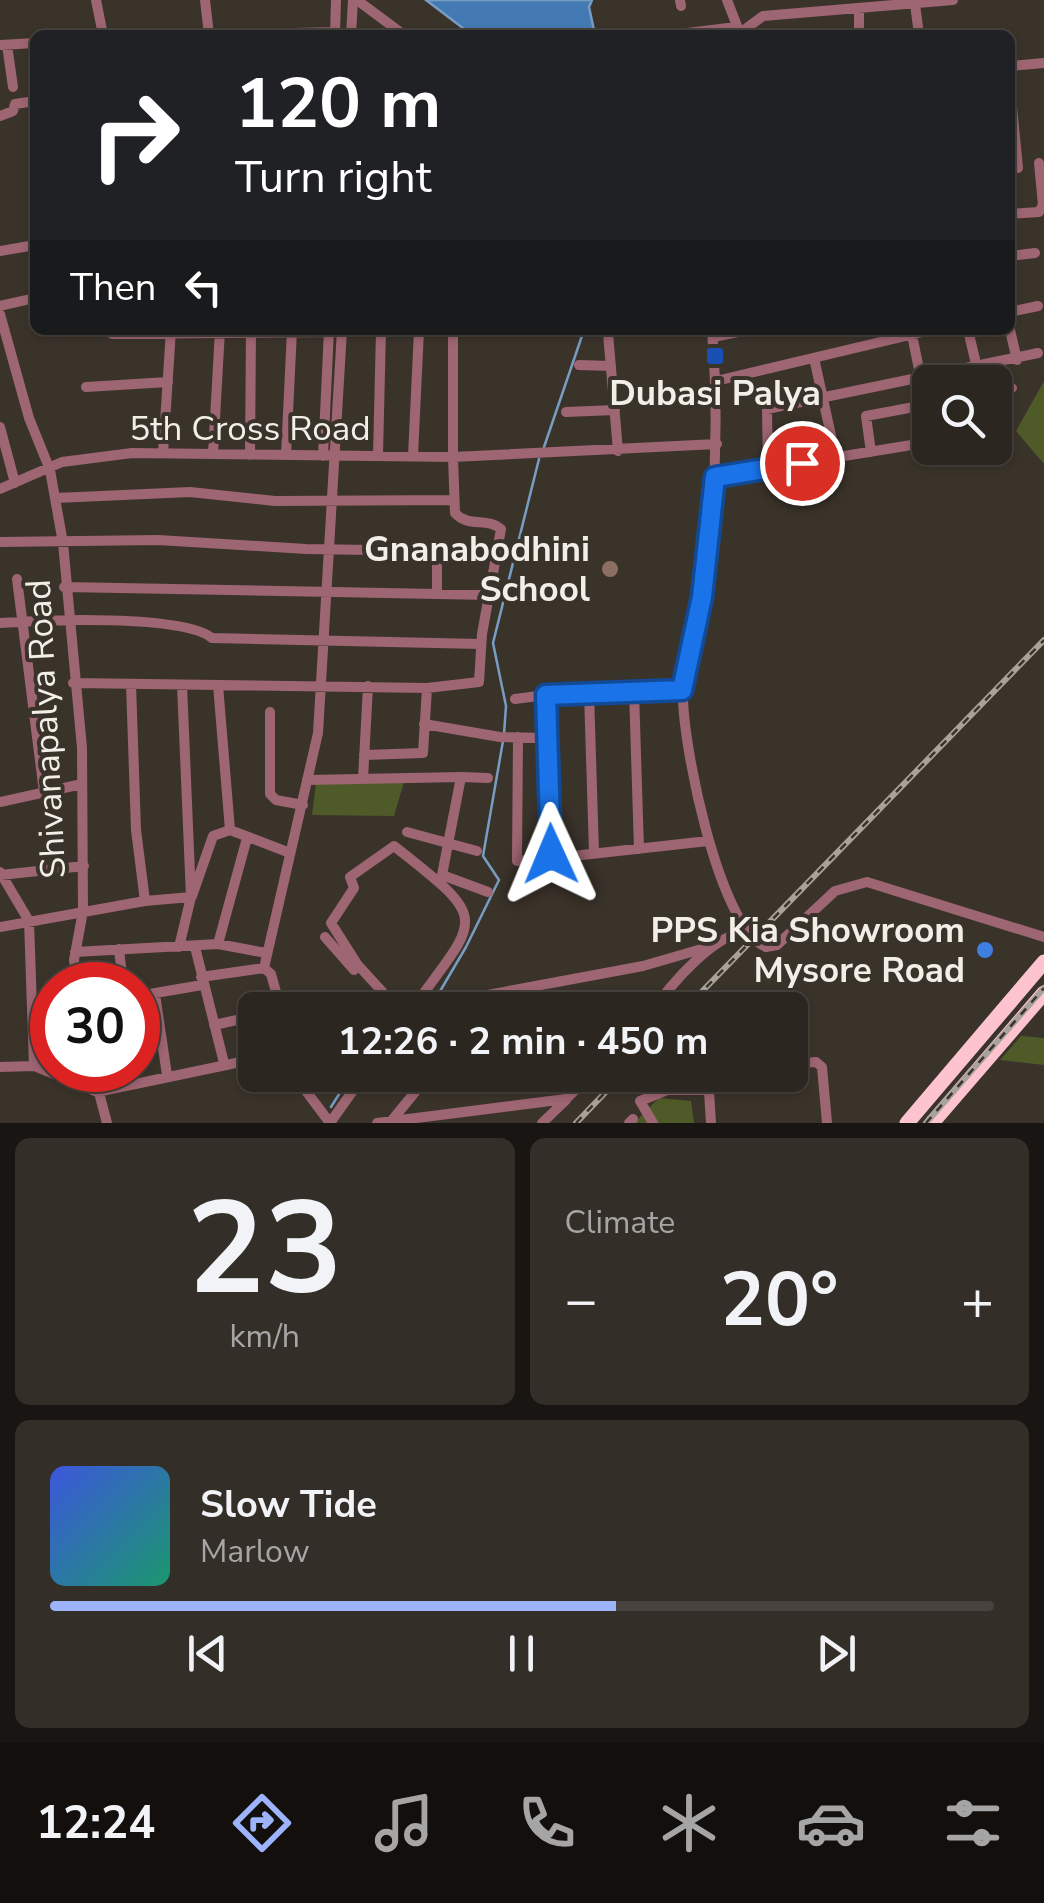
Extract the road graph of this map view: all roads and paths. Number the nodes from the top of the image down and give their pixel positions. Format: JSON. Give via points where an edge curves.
{"nodes":[{"id":1,"x":96,"y":0,"type":"edge"},
{"id":2,"x":204,"y":0,"type":"edge"},
{"id":3,"x":336,"y":0,"type":"edge"},
{"id":4,"x":355,"y":0,"type":"edge"},
{"id":5,"x":727,"y":0,"type":"edge"},
{"id":6,"x":786,"y":0,"type":"edge"},
{"id":7,"x":953,"y":0,"type":"edge"},
{"id":8,"x":923,"y":2,"type":"edge"},
{"id":9,"x":879,"y":4,"type":"edge"},
{"id":10,"x":838,"y":5,"type":"edge"},
{"id":11,"x":859,"y":9,"type":"junction"},
{"id":12,"x":786,"y":14,"type":"junction"},
{"id":13,"x":102,"y":30,"type":"edge"},
{"id":14,"x":211,"y":30,"type":"edge"},
{"id":15,"x":336,"y":30,"type":"edge"},
{"id":16,"x":352,"y":30,"type":"edge"},
{"id":17,"x":397,"y":30,"type":"edge"},
{"id":18,"x":738,"y":30,"type":"edge"},
{"id":19,"x":741,"y":30,"type":"edge"},
{"id":20,"x":860,"y":30,"type":"edge"},
{"id":21,"x":920,"y":30,"type":"edge"},
{"id":22,"x":30,"y":43,"type":"edge"},
{"id":23,"x":4,"y":45,"type":"edge"},
{"id":24,"x":1044,"y":63,"type":"edge"},
{"id":25,"x":1015,"y":66,"type":"edge"},
{"id":26,"x":12,"y":87,"type":"dead end"},
{"id":27,"x":30,"y":102,"type":"edge"},
{"id":28,"x":0,"y":116,"type":"edge"},
{"id":29,"x":1042,"y":163,"type":"edge"},
{"id":30,"x":1015,"y":169,"type":"edge"},
{"id":31,"x":1015,"y":214,"type":"edge"},
{"id":32,"x":30,"y":246,"type":"edge"},
{"id":33,"x":0,"y":251,"type":"edge"},
{"id":34,"x":1035,"y":253,"type":"dead end"},
{"id":35,"x":1015,"y":255,"type":"edge"},
{"id":36,"x":30,"y":299,"type":"edge"},
{"id":37,"x":0,"y":306,"type":"edge"},
{"id":38,"x":1038,"y":306,"type":"dead end"},
{"id":39,"x":1015,"y":311,"type":"edge"},
{"id":40,"x":0,"y":314,"type":"edge"},
{"id":41,"x":171,"y":335,"type":"edge"},
{"id":42,"x":220,"y":335,"type":"edge"},
{"id":43,"x":251,"y":335,"type":"edge"},
{"id":44,"x":292,"y":335,"type":"edge"},
{"id":45,"x":329,"y":335,"type":"edge"},
{"id":46,"x":342,"y":335,"type":"edge"},
{"id":47,"x":381,"y":335,"type":"edge"},
{"id":48,"x":419,"y":335,"type":"edge"},
{"id":49,"x":453,"y":335,"type":"edge"},
{"id":50,"x":608,"y":335,"type":"edge"},
{"id":51,"x":712,"y":335,"type":"edge"},
{"id":52,"x":912,"y":335,"type":"joint"},
{"id":53,"x":969,"y":335,"type":"edge"},
{"id":54,"x":1011,"y":335,"type":"edge"},
{"id":55,"x":1038,"y":352,"type":"dead end"},
{"id":56,"x":814,"y":358,"type":"junction"},
{"id":57,"x":1017,"y":360,"type":"junction"},
{"id":58,"x":918,"y":365,"type":"edge"},
{"id":59,"x":976,"y":365,"type":"edge"},
{"id":60,"x":992,"y":365,"type":"edge"},
{"id":61,"x":579,"y":366,"type":"dead end"},
{"id":62,"x":610,"y":366,"type":"junction"},
{"id":63,"x":912,"y":381,"type":"edge"},
{"id":64,"x":168,"y":382,"type":"junction"},
{"id":65,"x":716,"y":382,"type":"junction"},
{"id":66,"x":86,"y":387,"type":"dead end"},
{"id":67,"x":824,"y":396,"type":"junction"},
{"id":68,"x":912,"y":407,"type":"edge"},
{"id":69,"x":615,"y":410,"type":"junction"},
{"id":70,"x":566,"y":412,"type":"dead end"},
{"id":71,"x":0,"y":427,"type":"edge"},
{"id":72,"x":717,"y":444,"type":"junction"},
{"id":73,"x":912,"y":445,"type":"edge"},
{"id":74,"x":618,"y":451,"type":"junction"},
{"id":75,"x":872,"y":452,"type":"junction"},
{"id":76,"x":163,"y":454,"type":"junction"},
{"id":77,"x":212,"y":454,"type":"junction"},
{"id":78,"x":250,"y":455,"type":"junction"},
{"id":79,"x":286,"y":455,"type":"junction"},
{"id":80,"x":378,"y":455,"type":"junction"},
{"id":81,"x":323,"y":456,"type":"junction"},
{"id":82,"x":336,"y":456,"type":"junction"},
{"id":83,"x":413,"y":456,"type":"junction"},
{"id":84,"x":452,"y":457,"type":"junction"},
{"id":85,"x":836,"y":458,"type":"junction"},
{"id":86,"x":768,"y":468,"type":"junction"},
{"id":87,"x":50,"y":470,"type":"junction"},
{"id":88,"x":715,"y":477,"type":"junction"},
{"id":89,"x":16,"y":483,"type":"junction"},
{"id":90,"x":0,"y":489,"type":"edge"},
{"id":91,"x":56,"y":498,"type":"junction"},
{"id":92,"x":454,"y":500,"type":"junction"},
{"id":93,"x":334,"y":501,"type":"junction"},
{"id":94,"x":0,"y":542,"type":"edge"},
{"id":95,"x":63,"y":543,"type":"junction"},
{"id":96,"x":330,"y":549,"type":"junction"},
{"id":97,"x":17,"y":579,"type":"dead end"},
{"id":98,"x":64,"y":586,"type":"junction"},
{"id":99,"x":328,"y":592,"type":"junction"},
{"id":100,"x":437,"y":594,"type":"junction"},
{"id":101,"x":490,"y":595,"type":"junction"},
{"id":102,"x":68,"y":619,"type":"junction"},
{"id":103,"x":24,"y":621,"type":"junction"},
{"id":104,"x":0,"y":623,"type":"edge"},
{"id":105,"x":325,"y":640,"type":"junction"},
{"id":106,"x":481,"y":644,"type":"junction"},
{"id":107,"x":73,"y":683,"type":"junction"},
{"id":108,"x":131,"y":684,"type":"junction"},
{"id":109,"x":182,"y":685,"type":"junction"},
{"id":110,"x":218,"y":685,"type":"junction"},
{"id":111,"x":322,"y":685,"type":"junction"},
{"id":112,"x":368,"y":686,"type":"junction"},
{"id":113,"x":426,"y":688,"type":"junction"},
{"id":114,"x":682,"y":690,"type":"junction"},
{"id":115,"x":634,"y":691,"type":"junction"},
{"id":116,"x":589,"y":693,"type":"junction"},
{"id":117,"x":546,"y":695,"type":"junction"},
{"id":118,"x":515,"y":699,"type":"dead end"},
{"id":119,"x":270,"y":712,"type":"dead end"},
{"id":120,"x":424,"y":724,"type":"junction"},
{"id":121,"x":509,"y":737,"type":"junction"},
{"id":122,"x":550,"y":738,"type":"junction"},
{"id":123,"x":424,"y":753,"type":"junction"},
{"id":124,"x":364,"y":755,"type":"junction"},
{"id":125,"x":420,"y":777,"type":"junction"},
{"id":126,"x":461,"y":777,"type":"junction"},
{"id":127,"x":488,"y":778,"type":"dead end"},
{"id":128,"x":363,"y":779,"type":"junction"},
{"id":129,"x":307,"y":780,"type":"junction"},
{"id":130,"x":82,"y":784,"type":"junction"},
{"id":131,"x":44,"y":792,"type":"junction"},
{"id":132,"x":0,"y":800,"type":"edge"},
{"id":133,"x":302,"y":805,"type":"junction"},
{"id":134,"x":230,"y":830,"type":"junction"},
{"id":135,"x":407,"y":832,"type":"dead end"},
{"id":136,"x":247,"y":838,"type":"junction"},
{"id":137,"x":708,"y":841,"type":"junction"},
{"id":138,"x":447,"y":842,"type":"junction"},
{"id":139,"x":639,"y":849,"type":"junction"},
{"id":140,"x":477,"y":851,"type":"dead end"},
{"id":141,"x":290,"y":853,"type":"junction"},
{"id":142,"x":594,"y":853,"type":"junction"},
{"id":143,"x":555,"y":858,"type":"junction"},
{"id":144,"x":84,"y":866,"type":"junction"},
{"id":145,"x":3,"y":880,"type":"edge"},
{"id":146,"x":488,"y":892,"type":"dead end"},
{"id":147,"x":192,"y":897,"type":"junction"},
{"id":148,"x":146,"y":901,"type":"junction"},
{"id":149,"x":83,"y":911,"type":"junction"},
{"id":150,"x":29,"y":921,"type":"junction"},
{"id":151,"x":0,"y":927,"type":"edge"},
{"id":152,"x":748,"y":933,"type":"junction"},
{"id":153,"x":325,"y":936,"type":"dead end"},
{"id":154,"x":1044,"y":937,"type":"edge"},
{"id":155,"x":218,"y":944,"type":"junction"},
{"id":156,"x":712,"y":946,"type":"junction"},
{"id":157,"x":179,"y":947,"type":"junction"},
{"id":158,"x":196,"y":947,"type":"junction"},
{"id":159,"x":119,"y":949,"type":"junction"},
{"id":160,"x":75,"y":952,"type":"junction"},
{"id":161,"x":266,"y":954,"type":"junction"},
{"id":162,"x":30,"y":962,"type":"edge"},
{"id":163,"x":76,"y":962,"type":"edge"},
{"id":164,"x":120,"y":962,"type":"edge"},
{"id":165,"x":352,"y":962,"type":"junction"},
{"id":166,"x":1044,"y":962,"type":"edge"},
{"id":167,"x":264,"y":968,"type":"junction"},
{"id":168,"x":202,"y":981,"type":"junction"},
{"id":169,"x":276,"y":992,"type":"edge"},
{"id":170,"x":380,"y":992,"type":"edge"},
{"id":171,"x":425,"y":992,"type":"edge"},
{"id":172,"x":505,"y":992,"type":"edge"},
{"id":173,"x":673,"y":992,"type":"edge"},
{"id":174,"x":675,"y":992,"type":"edge"},
{"id":175,"x":160,"y":993,"type":"edge"},
{"id":176,"x":1044,"y":994,"type":"edge"},
{"id":177,"x":238,"y":1020,"type":"edge"},
{"id":178,"x":214,"y":1025,"type":"junction"},
{"id":179,"x":160,"y":1028,"type":"edge"},
{"id":180,"x":238,"y":1061,"type":"edge"},
{"id":181,"x":224,"y":1063,"type":"junction"},
{"id":182,"x":808,"y":1063,"type":"edge"},
{"id":183,"x":30,"y":1066,"type":"edge"},
{"id":184,"x":0,"y":1067,"type":"edge"},
{"id":185,"x":160,"y":1075,"type":"edge"},
{"id":186,"x":167,"y":1075,"type":"junction"},
{"id":187,"x":97,"y":1092,"type":"edge"},
{"id":188,"x":307,"y":1092,"type":"edge"},
{"id":189,"x":352,"y":1092,"type":"edge"},
{"id":190,"x":415,"y":1092,"type":"edge"},
{"id":191,"x":573,"y":1092,"type":"edge"},
{"id":192,"x":662,"y":1092,"type":"edge"},
{"id":193,"x":707,"y":1092,"type":"edge"},
{"id":194,"x":566,"y":1099,"type":"junction"},
{"id":195,"x":392,"y":1120,"type":"junction"},
{"id":196,"x":107,"y":1123,"type":"edge"},
{"id":197,"x":330,"y":1123,"type":"edge"},
{"id":198,"x":377,"y":1123,"type":"edge"},
{"id":199,"x":542,"y":1123,"type":"edge"},
{"id":200,"x":654,"y":1123,"type":"edge"},
{"id":201,"x":711,"y":1123,"type":"edge"},
{"id":202,"x":827,"y":1123,"type":"edge"},
{"id":203,"x":907,"y":1123,"type":"edge"},
{"id":204,"x":932,"y":1123,"type":"edge"}],
"edges":[{"from":1,"to":13,"type":"street"},
{"from":2,"to":14,"type":"street"},
{"from":3,"to":15,"type":"street"},
{"from":4,"to":16,"type":"street"},
{"from":4,"to":17,"type":"street"},
{"from":5,"to":18,"type":"street"},
{"from":6,"to":12,"type":"street"},
{"from":7,"to":8,"type":"street"},
{"from":8,"to":9,"type":"street"},
{"from":8,"to":21,"type":"street"},
{"from":9,"to":11,"type":"street"},
{"from":10,"to":11,"type":"street"},
{"from":10,"to":12,"type":"street"},
{"from":11,"to":20,"type":"street"},
{"from":12,"to":19,"type":"street","via":[[753,20]]},
{"from":22,"to":23,"type":"street"},
{"from":23,"to":26,"type":"street"},
{"from":24,"to":25,"type":"street"},
{"from":27,"to":28,"type":"street"},
{"from":29,"to":30,"type":"street"},
{"from":29,"to":31,"type":"street","via":[[1043,205],[1038,212]]},
{"from":32,"to":33,"type":"street"},
{"from":34,"to":35,"type":"street"},
{"from":36,"to":37,"type":"street"},
{"from":38,"to":39,"type":"street"},
{"from":40,"to":87,"type":"street","name":"Shivanapalya Road"},
{"from":41,"to":64,"type":"street"},
{"from":42,"to":77,"type":"street"},
{"from":43,"to":78,"type":"street"},
{"from":44,"to":79,"type":"street"},
{"from":45,"to":81,"type":"street"},
{"from":46,"to":82,"type":"street"},
{"from":47,"to":80,"type":"street"},
{"from":48,"to":83,"type":"street"},
{"from":49,"to":84,"type":"street"},
{"from":50,"to":62,"type":"street"},
{"from":51,"to":65,"type":"street"},
{"from":52,"to":56,"type":"street"},
{"from":52,"to":58,"type":"street"},
{"from":53,"to":59,"type":"street"},
{"from":54,"to":57,"type":"street"},
{"from":55,"to":57,"type":"street"},
{"from":56,"to":65,"type":"street"},
{"from":56,"to":67,"type":"street"},
{"from":57,"to":60,"type":"street"},
{"from":61,"to":62,"type":"street"},
{"from":62,"to":69,"type":"street"},
{"from":63,"to":67,"type":"street"},
{"from":64,"to":66,"type":"street"},
{"from":64,"to":76,"type":"street"},
{"from":65,"to":72,"type":"street"},
{"from":67,"to":85,"type":"street"},
{"from":67,"to":86,"type":"street","via":[[767,409]]},
{"from":68,"to":75,"type":"street","via":[[866,416]]},
{"from":69,"to":70,"type":"street"},
{"from":69,"to":74,"type":"street"},
{"from":71,"to":89,"type":"street"},
{"from":72,"to":74,"type":"street","name":"5th Cross Road"},
{"from":72,"to":88,"type":"street"},
{"from":73,"to":75,"type":"street"},
{"from":74,"to":84,"type":"street","name":"5th Cross Road"},
{"from":75,"to":85,"type":"street"},
{"from":76,"to":77,"type":"street","name":"5th Cross Road"},
{"from":76,"to":87,"type":"street","name":"5th Cross Road","via":[[62,462]]},
{"from":77,"to":78,"type":"street","name":"5th Cross Road"},
{"from":78,"to":79,"type":"street","name":"5th Cross Road"},
{"from":79,"to":81,"type":"street","name":"5th Cross Road"},
{"from":80,"to":82,"type":"street","name":"5th Cross Road"},
{"from":80,"to":83,"type":"street","name":"5th Cross Road"},
{"from":81,"to":82,"type":"street","name":"5th Cross Road"},
{"from":82,"to":93,"type":"street"},
{"from":83,"to":84,"type":"street","name":"5th Cross Road"},
{"from":84,"to":92,"type":"street"},
{"from":85,"to":86,"type":"street"},
{"from":86,"to":88,"type":"street"},
{"from":87,"to":89,"type":"street","name":"5th Cross Road"},
{"from":87,"to":91,"type":"street","name":"Shivanapalya Road"},
{"from":88,"to":114,"type":"street","via":[[702,597]]},
{"from":89,"to":90,"type":"street","name":"5th Cross Road"},
{"from":91,"to":93,"type":"street","via":[[190,492]]},
{"from":91,"to":95,"type":"street","name":"Shivanapalya Road"},
{"from":92,"to":93,"type":"street"},
{"from":92,"to":101,"type":"street","via":[[459,518],[501,529]]},
{"from":93,"to":96,"type":"street"},
{"from":94,"to":95,"type":"street"},
{"from":95,"to":96,"type":"street","via":[[138,539]]},
{"from":95,"to":98,"type":"street","name":"Shivanapalya Road"},
{"from":96,"to":99,"type":"street"},
{"from":96,"to":100,"type":"street","via":[[437,551]]},
{"from":97,"to":103,"type":"street"},
{"from":98,"to":99,"type":"street"},
{"from":98,"to":102,"type":"street","name":"Shivanapalya Road"},
{"from":99,"to":100,"type":"street"},
{"from":99,"to":105,"type":"street"},
{"from":100,"to":101,"type":"street"},
{"from":101,"to":106,"type":"street"},
{"from":102,"to":103,"type":"street"},
{"from":102,"to":105,"type":"street","via":[[190,627],[212,638]]},
{"from":102,"to":107,"type":"street","name":"Shivanapalya Road"},
{"from":103,"to":104,"type":"street"},
{"from":103,"to":131,"type":"street"},
{"from":105,"to":106,"type":"street"},
{"from":105,"to":111,"type":"street"},
{"from":106,"to":113,"type":"street","via":[[479,682]]},
{"from":107,"to":108,"type":"street"},
{"from":107,"to":130,"type":"street","name":"Shivanapalya Road"},
{"from":108,"to":109,"type":"street"},
{"from":108,"to":148,"type":"street","via":[[136,830]]},
{"from":109,"to":110,"type":"street"},
{"from":109,"to":147,"type":"street"},
{"from":110,"to":111,"type":"street"},
{"from":110,"to":134,"type":"street"},
{"from":111,"to":112,"type":"street"},
{"from":111,"to":129,"type":"street"},
{"from":112,"to":113,"type":"street"},
{"from":112,"to":124,"type":"street"},
{"from":113,"to":120,"type":"street"},
{"from":114,"to":115,"type":"street"},
{"from":114,"to":137,"type":"street"},
{"from":115,"to":116,"type":"street"},
{"from":115,"to":139,"type":"street"},
{"from":116,"to":117,"type":"street"},
{"from":116,"to":142,"type":"street"},
{"from":117,"to":118,"type":"street"},
{"from":117,"to":122,"type":"street"},
{"from":119,"to":133,"type":"street","via":[[270,794]]},
{"from":120,"to":121,"type":"street"},
{"from":120,"to":123,"type":"street"},
{"from":121,"to":122,"type":"street"},
{"from":121,"to":143,"type":"street","via":[[517,860]]},
{"from":122,"to":143,"type":"street"},
{"from":123,"to":124,"type":"street"},
{"from":123,"to":125,"type":"street"},
{"from":124,"to":128,"type":"street"},
{"from":125,"to":126,"type":"street"},
{"from":125,"to":128,"type":"street"},
{"from":126,"to":127,"type":"street"},
{"from":126,"to":138,"type":"street"},
{"from":128,"to":129,"type":"street"},
{"from":129,"to":133,"type":"street"},
{"from":130,"to":131,"type":"street"},
{"from":130,"to":144,"type":"street","name":"Shivanapalya Road"},
{"from":131,"to":132,"type":"street"},
{"from":133,"to":141,"type":"street"},
{"from":134,"to":136,"type":"street"},
{"from":134,"to":147,"type":"street","via":[[213,836]]},
{"from":135,"to":138,"type":"street"},
{"from":136,"to":141,"type":"street"},
{"from":136,"to":155,"type":"street"},
{"from":137,"to":139,"type":"street"},
{"from":137,"to":152,"type":"street"},
{"from":138,"to":140,"type":"street"},
{"from":138,"to":146,"type":"street","via":[[442,875]]},
{"from":139,"to":142,"type":"street"},
{"from":141,"to":161,"type":"street"},
{"from":142,"to":143,"type":"street"},
{"from":144,"to":145,"type":"street"},
{"from":144,"to":149,"type":"street","name":"Shivanapalya Road"},
{"from":145,"to":150,"type":"street"},
{"from":147,"to":148,"type":"street"},
{"from":147,"to":157,"type":"street"},
{"from":148,"to":149,"type":"street"},
{"from":149,"to":150,"type":"street"},
{"from":149,"to":160,"type":"street","name":"Shivanapalya Road"},
{"from":150,"to":151,"type":"street"},
{"from":150,"to":162,"type":"street"},
{"from":152,"to":154,"type":"street","via":[[758,944],[777,945],[835,891],[867,882]]},
{"from":152,"to":156,"type":"street","via":[[727,935]]},
{"from":152,"to":174,"type":"street","via":[[716,950]]},
{"from":153,"to":165,"type":"street"},
{"from":155,"to":158,"type":"street"},
{"from":155,"to":161,"type":"street"},
{"from":156,"to":172,"type":"street"},
{"from":156,"to":173,"type":"street"},
{"from":157,"to":158,"type":"street"},
{"from":157,"to":159,"type":"street"},
{"from":158,"to":168,"type":"street"},
{"from":159,"to":160,"type":"street"},
{"from":159,"to":164,"type":"street"},
{"from":160,"to":163,"type":"street","name":"Shivanapalya Road"},
{"from":161,"to":167,"type":"street"},
{"from":165,"to":170,"type":"street"},
{"from":165,"to":171,"type":"street","via":[[331,923],[354,888],[350,877],[394,846],[457,896],[466,920],[455,955]]},
{"from":166,"to":203,"type":"highway"},
{"from":167,"to":168,"type":"street"},
{"from":167,"to":169,"type":"street"},
{"from":168,"to":175,"type":"street"},
{"from":168,"to":178,"type":"street"},
{"from":176,"to":204,"type":"highway"},
{"from":177,"to":178,"type":"street"},
{"from":178,"to":181,"type":"street"},
{"from":179,"to":186,"type":"street"},
{"from":180,"to":181,"type":"street"},
{"from":181,"to":186,"type":"street"},
{"from":182,"to":202,"type":"street","via":[[822,1067]]},
{"from":183,"to":184,"type":"street"},
{"from":185,"to":186,"type":"street"},
{"from":187,"to":196,"type":"street"},
{"from":188,"to":197,"type":"street"},
{"from":189,"to":197,"type":"street"},
{"from":190,"to":195,"type":"street"},
{"from":191,"to":194,"type":"street"},
{"from":192,"to":200,"type":"street","via":[[640,1101]]},
{"from":193,"to":201,"type":"street"},
{"from":194,"to":195,"type":"street"},
{"from":194,"to":199,"type":"street"},
{"from":195,"to":198,"type":"street"}]}
